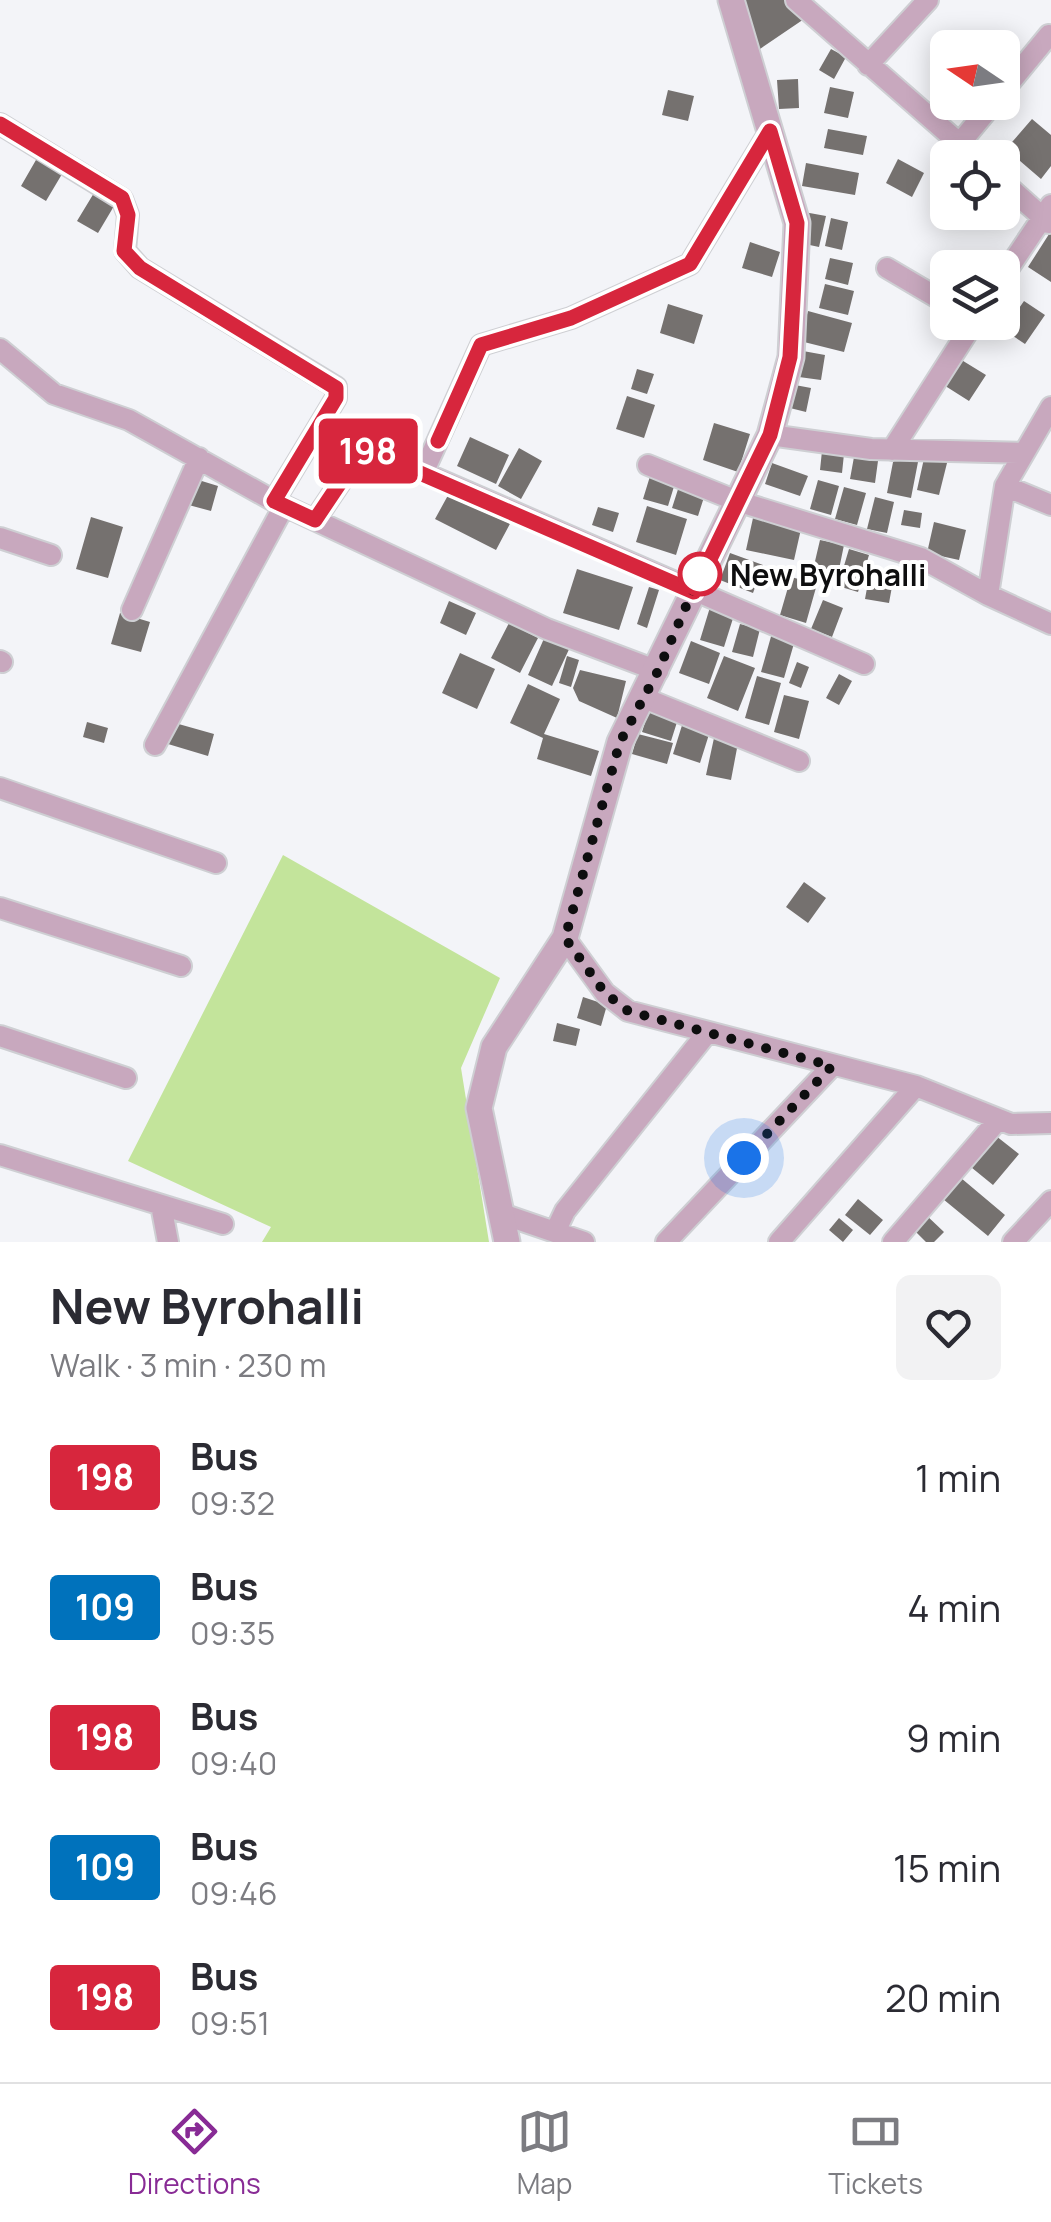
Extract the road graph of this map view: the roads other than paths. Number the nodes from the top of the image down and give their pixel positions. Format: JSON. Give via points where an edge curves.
{"nodes":[{"id":1,"x":731,"y":0,"type":"edge"},
{"id":2,"x":796,"y":0,"type":"edge"},
{"id":3,"x":928,"y":0,"type":"edge"},
{"id":4,"x":1048,"y":36,"type":"dead end"},
{"id":5,"x":868,"y":65,"type":"junction"},
{"id":6,"x":1020,"y":70,"type":"edge"},
{"id":7,"x":0,"y":124,"type":"edge"},
{"id":8,"x":770,"y":131,"type":"junction"},
{"id":9,"x":956,"y":140,"type":"edge"},
{"id":10,"x":1020,"y":195,"type":"edge"},
{"id":11,"x":1048,"y":215,"type":"edge"},
{"id":12,"x":1020,"y":253,"type":"edge"},
{"id":13,"x":887,"y":268,"type":"dead end"},
{"id":14,"x":930,"y":293,"type":"edge"},
{"id":15,"x":962,"y":340,"type":"edge"},
{"id":16,"x":0,"y":349,"type":"edge"},
{"id":17,"x":1051,"y":407,"type":"edge"},
{"id":18,"x":770,"y":435,"type":"junction"},
{"id":19,"x":892,"y":450,"type":"junction"},
{"id":20,"x":1023,"y":453,"type":"junction"},
{"id":21,"x":199,"y":458,"type":"junction"},
{"id":22,"x":648,"y":464,"type":"dead end"},
{"id":23,"x":423,"y":473,"type":"junction"},
{"id":24,"x":1005,"y":486,"type":"junction"},
{"id":25,"x":737,"y":500,"type":"junction"},
{"id":26,"x":279,"y":503,"type":"junction"},
{"id":27,"x":1051,"y":505,"type":"edge"},
{"id":28,"x":315,"y":520,"type":"junction"},
{"id":29,"x":0,"y":538,"type":"edge"},
{"id":30,"x":51,"y":555,"type":"dead end"},
{"id":31,"x":694,"y":592,"type":"junction"},
{"id":32,"x":988,"y":596,"type":"junction"},
{"id":33,"x":132,"y":610,"type":"dead end"},
{"id":34,"x":1051,"y":624,"type":"edge"},
{"id":35,"x":864,"y":664,"type":"dead end"},
{"id":36,"x":658,"y":671,"type":"junction"},
{"id":37,"x":644,"y":698,"type":"junction"},
{"id":38,"x":156,"y":745,"type":"dead end"},
{"id":39,"x":799,"y":761,"type":"dead end"},
{"id":40,"x":0,"y":788,"type":"edge"},
{"id":41,"x":216,"y":862,"type":"dead end"},
{"id":42,"x":0,"y":908,"type":"edge"},
{"id":43,"x":565,"y":938,"type":"junction"},
{"id":44,"x":182,"y":966,"type":"dead end"},
{"id":45,"x":707,"y":1033,"type":"junction"},
{"id":46,"x":0,"y":1036,"type":"edge"},
{"id":47,"x":832,"y":1066,"type":"junction"},
{"id":48,"x":126,"y":1078,"type":"dead end"},
{"id":49,"x":916,"y":1086,"type":"junction"},
{"id":50,"x":998,"y":1120,"type":"junction"},
{"id":51,"x":1051,"y":1123,"type":"edge"},
{"id":52,"x":0,"y":1155,"type":"edge"},
{"id":53,"x":1051,"y":1201,"type":"edge"},
{"id":54,"x":162,"y":1205,"type":"junction"},
{"id":55,"x":502,"y":1214,"type":"junction"},
{"id":56,"x":223,"y":1224,"type":"dead end"},
{"id":57,"x":555,"y":1232,"type":"junction"},
{"id":58,"x":168,"y":1242,"type":"edge"},
{"id":59,"x":508,"y":1242,"type":"edge"},
{"id":60,"x":584,"y":1242,"type":"edge"},
{"id":61,"x":666,"y":1242,"type":"edge"},
{"id":62,"x":780,"y":1242,"type":"edge"},
{"id":63,"x":893,"y":1242,"type":"edge"},
{"id":64,"x":1014,"y":1242,"type":"edge"}],
"edges":[{"from":1,"to":8,"type":"street"},
{"from":2,"to":5,"type":"street"},
{"from":3,"to":5,"type":"street"},
{"from":4,"to":6,"type":"street"},
{"from":5,"to":9,"type":"street"},
{"from":7,"to":26,"type":"street","via":[[122,198],[128,215],[124,251],[140,268],[336,388]]},
{"from":8,"to":18,"type":"street","via":[[797,223],[790,357]]},
{"from":8,"to":23,"type":"street","via":[[690,264],[571,318],[481,345]]},
{"from":10,"to":11,"type":"street"},
{"from":11,"to":12,"type":"street"},
{"from":13,"to":14,"type":"street"},
{"from":15,"to":19,"type":"street"},
{"from":16,"to":21,"type":"street","via":[[54,394],[129,420]]},
{"from":17,"to":20,"type":"street"},
{"from":18,"to":19,"type":"street"},
{"from":18,"to":25,"type":"street"},
{"from":19,"to":20,"type":"street"},
{"from":20,"to":24,"type":"street"},
{"from":21,"to":26,"type":"street"},
{"from":21,"to":33,"type":"street"},
{"from":22,"to":25,"type":"street"},
{"from":23,"to":28,"type":"street","via":[[367,450]]},
{"from":23,"to":31,"type":"street"},
{"from":24,"to":27,"type":"street"},
{"from":24,"to":32,"type":"street"},
{"from":25,"to":31,"type":"street"},
{"from":25,"to":32,"type":"street","via":[[921,558]]},
{"from":26,"to":28,"type":"street"},
{"from":26,"to":38,"type":"street"},
{"from":28,"to":36,"type":"street","via":[[546,630]]},
{"from":29,"to":30,"type":"street"},
{"from":31,"to":35,"type":"street"},
{"from":31,"to":36,"type":"street"},
{"from":32,"to":34,"type":"street"},
{"from":36,"to":37,"type":"street"},
{"from":37,"to":39,"type":"street"},
{"from":37,"to":43,"type":"street","via":[[620,742]]},
{"from":40,"to":41,"type":"street"},
{"from":42,"to":44,"type":"street"},
{"from":43,"to":45,"type":"street","via":[[605,993],[628,1011]]},
{"from":43,"to":55,"type":"street","via":[[494,1046],[479,1108]]},
{"from":45,"to":47,"type":"street"},
{"from":45,"to":57,"type":"street","via":[[564,1210]]},
{"from":46,"to":48,"type":"street"},
{"from":47,"to":49,"type":"street"},
{"from":47,"to":61,"type":"street"},
{"from":49,"to":50,"type":"street"},
{"from":49,"to":62,"type":"street"},
{"from":50,"to":51,"type":"street"},
{"from":50,"to":63,"type":"street"},
{"from":52,"to":54,"type":"street"},
{"from":53,"to":64,"type":"street"},
{"from":54,"to":56,"type":"street"},
{"from":54,"to":58,"type":"street"},
{"from":55,"to":57,"type":"street"},
{"from":55,"to":59,"type":"street"},
{"from":57,"to":60,"type":"street"}]}
